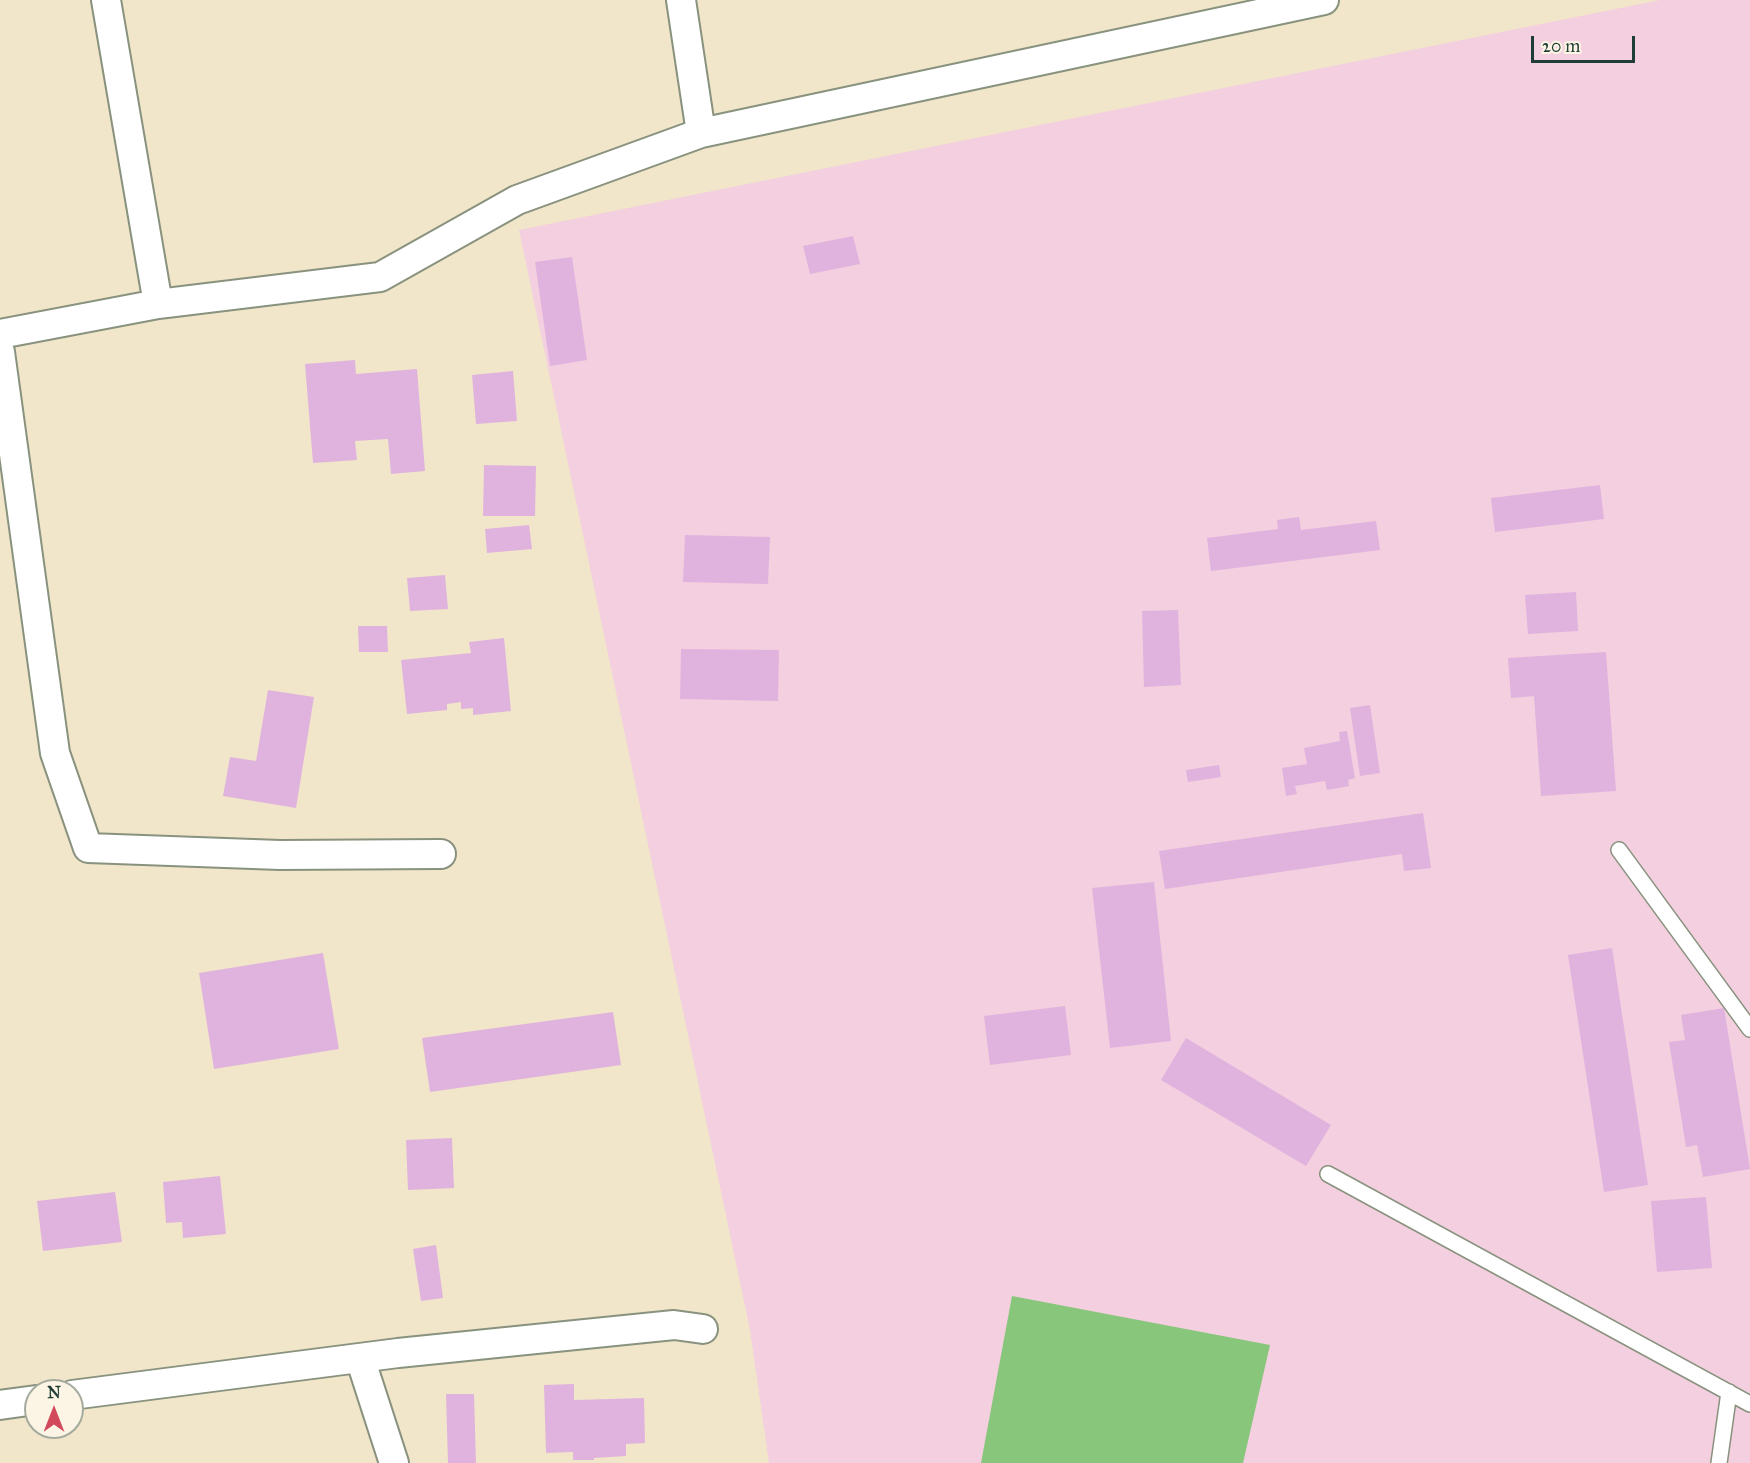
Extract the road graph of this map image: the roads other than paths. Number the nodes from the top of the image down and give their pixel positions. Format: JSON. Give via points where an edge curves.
{"nodes":[{"id":1,"x":106,"y":0,"type":"edge"},
{"id":2,"x":681,"y":0,"type":"edge"},
{"id":3,"x":1324,"y":0,"type":"edge"},
{"id":4,"x":701,"y":133,"type":"junction"},
{"id":5,"x":158,"y":304,"type":"junction"},
{"id":6,"x":0,"y":334,"type":"edge"},
{"id":7,"x":0,"y":352,"type":"edge"},
{"id":8,"x":1619,"y":850,"type":"dead end"},
{"id":9,"x":441,"y":854,"type":"dead end"},
{"id":10,"x":1750,"y":1029,"type":"edge"},
{"id":11,"x":1328,"y":1174,"type":"dead end"},
{"id":12,"x":703,"y":1329,"type":"dead end"},
{"id":13,"x":360,"y":1358,"type":"junction"},
{"id":14,"x":1729,"y":1392,"type":"junction"},
{"id":15,"x":84,"y":1393,"type":"edge"},
{"id":16,"x":24,"y":1402,"type":"edge"},
{"id":17,"x":1750,"y":1404,"type":"edge"},
{"id":18,"x":0,"y":1405,"type":"edge"},
{"id":19,"x":394,"y":1463,"type":"edge"},
{"id":20,"x":1719,"y":1463,"type":"edge"}],
"edges":[{"from":1,"to":5,"type":"street"},
{"from":2,"to":4,"type":"street"},
{"from":3,"to":4,"type":"street"},
{"from":4,"to":5,"type":"street","via":[[517,200],[380,277]]},
{"from":5,"to":6,"type":"street"},
{"from":7,"to":9,"type":"street","via":[[55,753],[88,848],[280,855]]},
{"from":8,"to":10,"type":"lane"},
{"from":11,"to":14,"type":"lane"},
{"from":12,"to":13,"type":"street","via":[[675,1325]]},
{"from":13,"to":15,"type":"street"},
{"from":13,"to":19,"type":"street"},
{"from":14,"to":17,"type":"lane"},
{"from":14,"to":20,"type":"lane"},
{"from":16,"to":18,"type":"street"}]}
